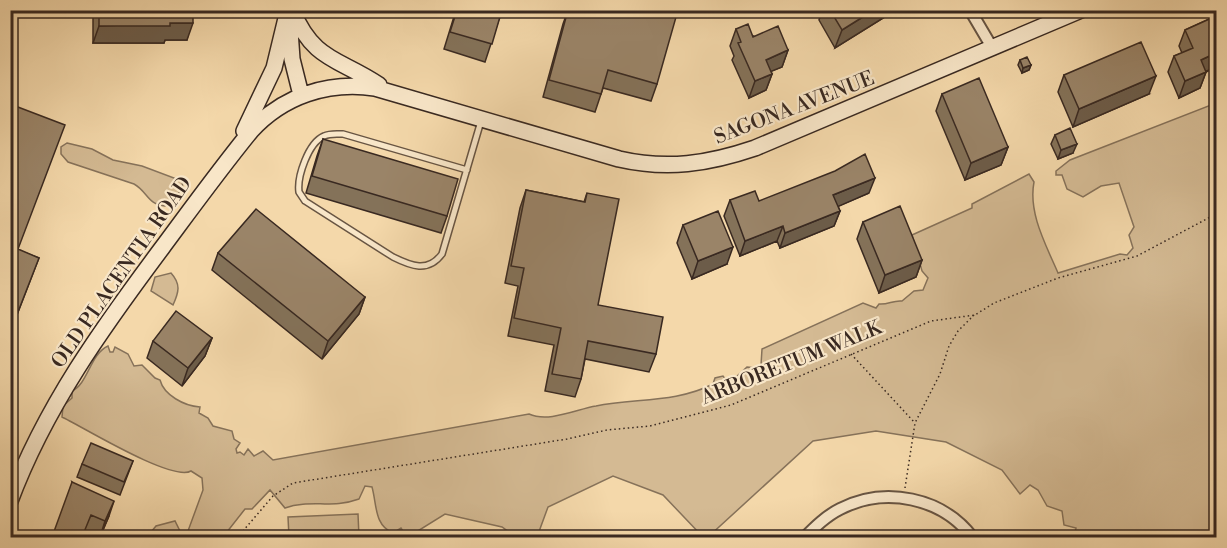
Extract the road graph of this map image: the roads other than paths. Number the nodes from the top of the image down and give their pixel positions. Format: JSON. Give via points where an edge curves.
{"nodes":[{"id":1,"x":290,"y":10,"type":"edge"},
{"id":2,"x":970,"y":10,"type":"edge"},
{"id":3,"x":1081,"y":10,"type":"edge"},
{"id":4,"x":993,"y":49,"type":"junction"},
{"id":5,"x":386,"y":90,"type":"junction"},
{"id":6,"x":301,"y":95,"type":"junction"},
{"id":7,"x":482,"y":120,"type":"junction"},
{"id":8,"x":236,"y":149,"type":"junction"},
{"id":9,"x":467,"y":170,"type":"junction"},
{"id":10,"x":10,"y":501,"type":"edge"},
{"id":11,"x":804,"y":537,"type":"edge"},
{"id":12,"x":974,"y":537,"type":"edge"}],
"edges":[{"from":1,"to":5,"type":"main road","via":[[319,51]]},
{"from":1,"to":6,"type":"main road","via":[[292,59]]},
{"from":1,"to":8,"type":"main road","via":[[271,76]]},
{"from":2,"to":4,"type":"street"},
{"from":3,"to":4,"type":"main road","name":"SAGONA AVENUE"},
{"from":4,"to":7,"type":"main road","name":"SAGONA AVENUE","via":[[720,160],[651,165]]},
{"from":5,"to":6,"type":"main road","name":"SAGONA AVENUE","via":[[344,86]]},
{"from":5,"to":7,"type":"main road","name":"SAGONA AVENUE"},
{"from":6,"to":8,"type":"main road","name":"OLD PLACENTIA ROAD","via":[[264,118]]},
{"from":7,"to":9,"type":"lane"},
{"from":8,"to":10,"type":"main road","name":"OLD PLACENTIA ROAD","via":[[86,354],[47,417]]},
{"from":9,"to":9,"type":"lane","via":[[442,254],[427,267],[393,257],[305,201],[299,192],[301,173],[313,147],[318,140],[333,134]]},
{"from":11,"to":12,"type":"street","via":[[848,505],[883,497],[925,503],[945,512]]}]}
